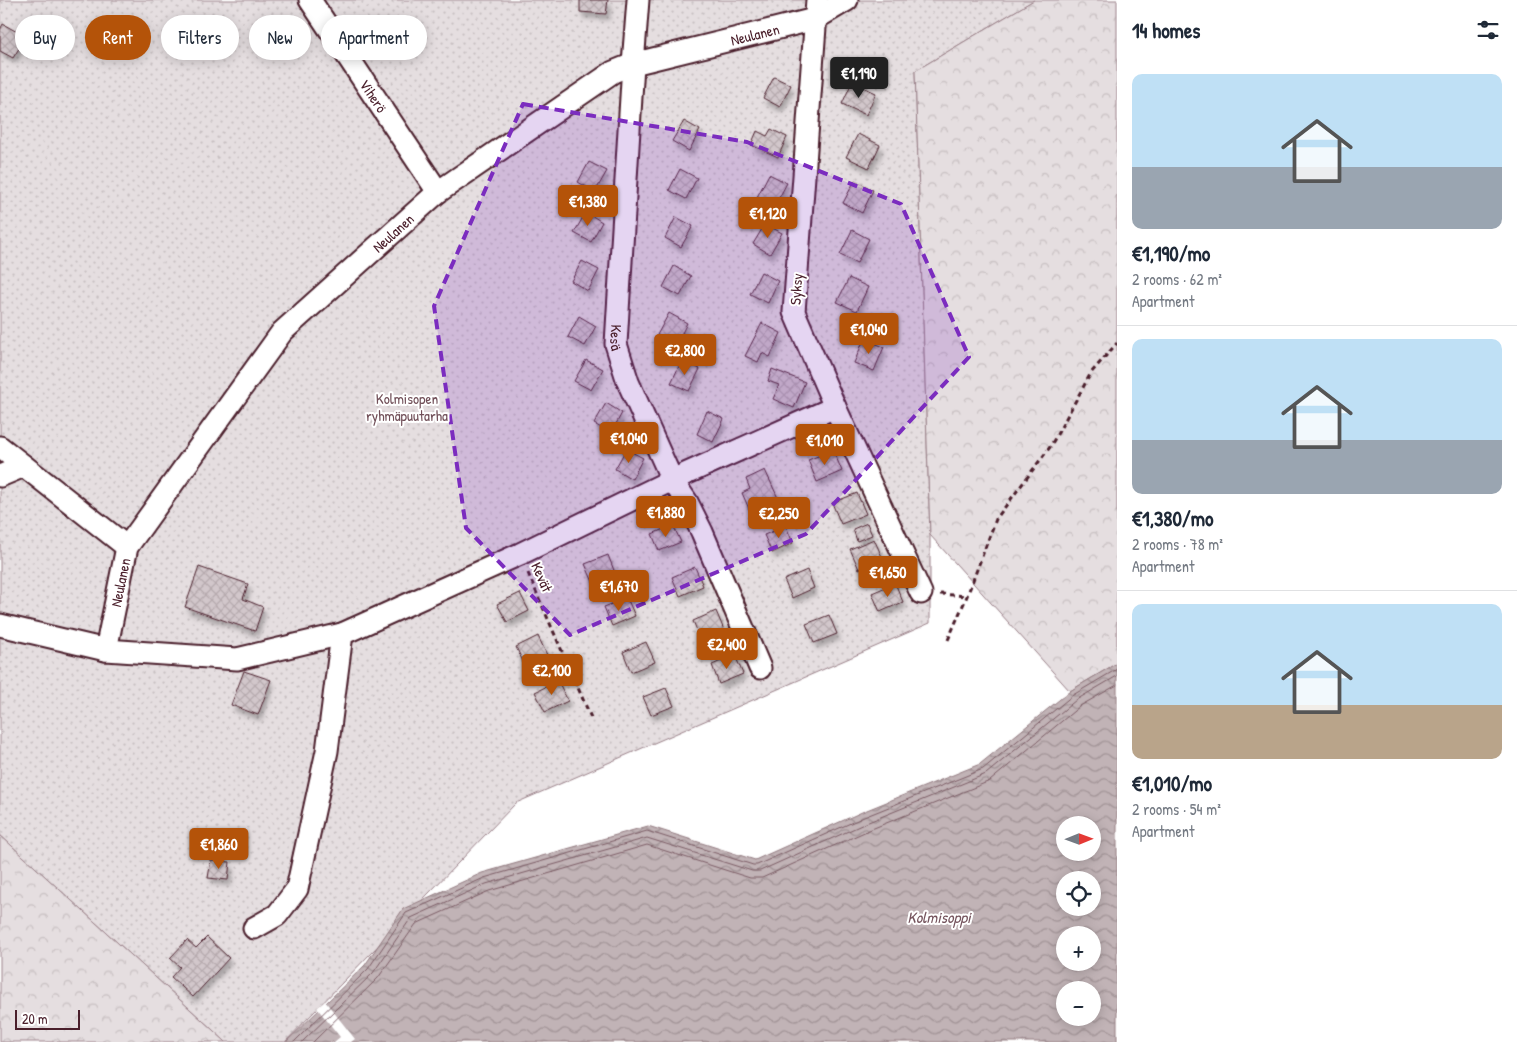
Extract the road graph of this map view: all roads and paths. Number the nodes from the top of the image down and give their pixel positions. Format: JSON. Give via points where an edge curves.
{"nodes":[{"id":1,"x":310,"y":0,"type":"edge"},
{"id":2,"x":638,"y":0,"type":"edge"},
{"id":3,"x":846,"y":0,"type":"edge"},
{"id":4,"x":816,"y":9,"type":"edge"},
{"id":5,"x":633,"y":64,"type":"junction"},
{"id":6,"x":438,"y":192,"type":"junction"},
{"id":7,"x":1117,"y":343,"type":"edge"},
{"id":8,"x":835,"y":407,"type":"junction"},
{"id":9,"x":0,"y":447,"type":"edge"},
{"id":10,"x":24,"y":466,"type":"junction"},
{"id":11,"x":0,"y":476,"type":"edge"},
{"id":12,"x":672,"y":480,"type":"junction"},
{"id":13,"x":127,"y":547,"type":"junction"},
{"id":14,"x":520,"y":554,"type":"junction"},
{"id":15,"x":921,"y":592,"type":"dead end"},
{"id":16,"x":0,"y":625,"type":"edge"},
{"id":17,"x":342,"y":634,"type":"junction"},
{"id":18,"x":948,"y":640,"type":"dead end"},
{"id":19,"x":106,"y":650,"type":"junction"},
{"id":20,"x":760,"y":668,"type":"dead end"},
{"id":21,"x":592,"y":720,"type":"dead end"},
{"id":22,"x":254,"y":928,"type":"dead end"}],
"edges":[{"from":1,"to":6,"type":"street","name":"Viherö"},
{"from":2,"to":5,"type":"street","name":"Kesä"},
{"from":3,"to":4,"type":"street","name":"Neulanen"},
{"from":4,"to":5,"type":"street","name":"Neulanen"},
{"from":4,"to":8,"type":"street","name":"Syksy","via":[[794,312]]},
{"from":5,"to":6,"type":"street","name":"Neulanen","via":[[613,72]]},
{"from":5,"to":12,"type":"street","name":"Kesä","via":[[616,344],[628,382]]},
{"from":6,"to":13,"type":"street","name":"Neulanen","via":[[282,332]]},
{"from":7,"to":18,"type":"path","via":[[1091,372],[1050,447],[996,519]]},
{"from":8,"to":12,"type":"street"},
{"from":8,"to":15,"type":"street","name":"Syksy"},
{"from":9,"to":10,"type":"street"},
{"from":10,"to":11,"type":"street"},
{"from":10,"to":13,"type":"street"},
{"from":12,"to":14,"type":"street"},
{"from":12,"to":20,"type":"street","name":"Kesä","via":[[702,532]]},
{"from":13,"to":19,"type":"street","name":"Neulanen"},
{"from":14,"to":17,"type":"street"},
{"from":14,"to":21,"type":"path","name":"Kevät"},
{"from":16,"to":19,"type":"street"},
{"from":17,"to":19,"type":"street","via":[[237,659]]},
{"from":17,"to":22,"type":"street","via":[[327,751],[297,889],[277,915]]}]}
